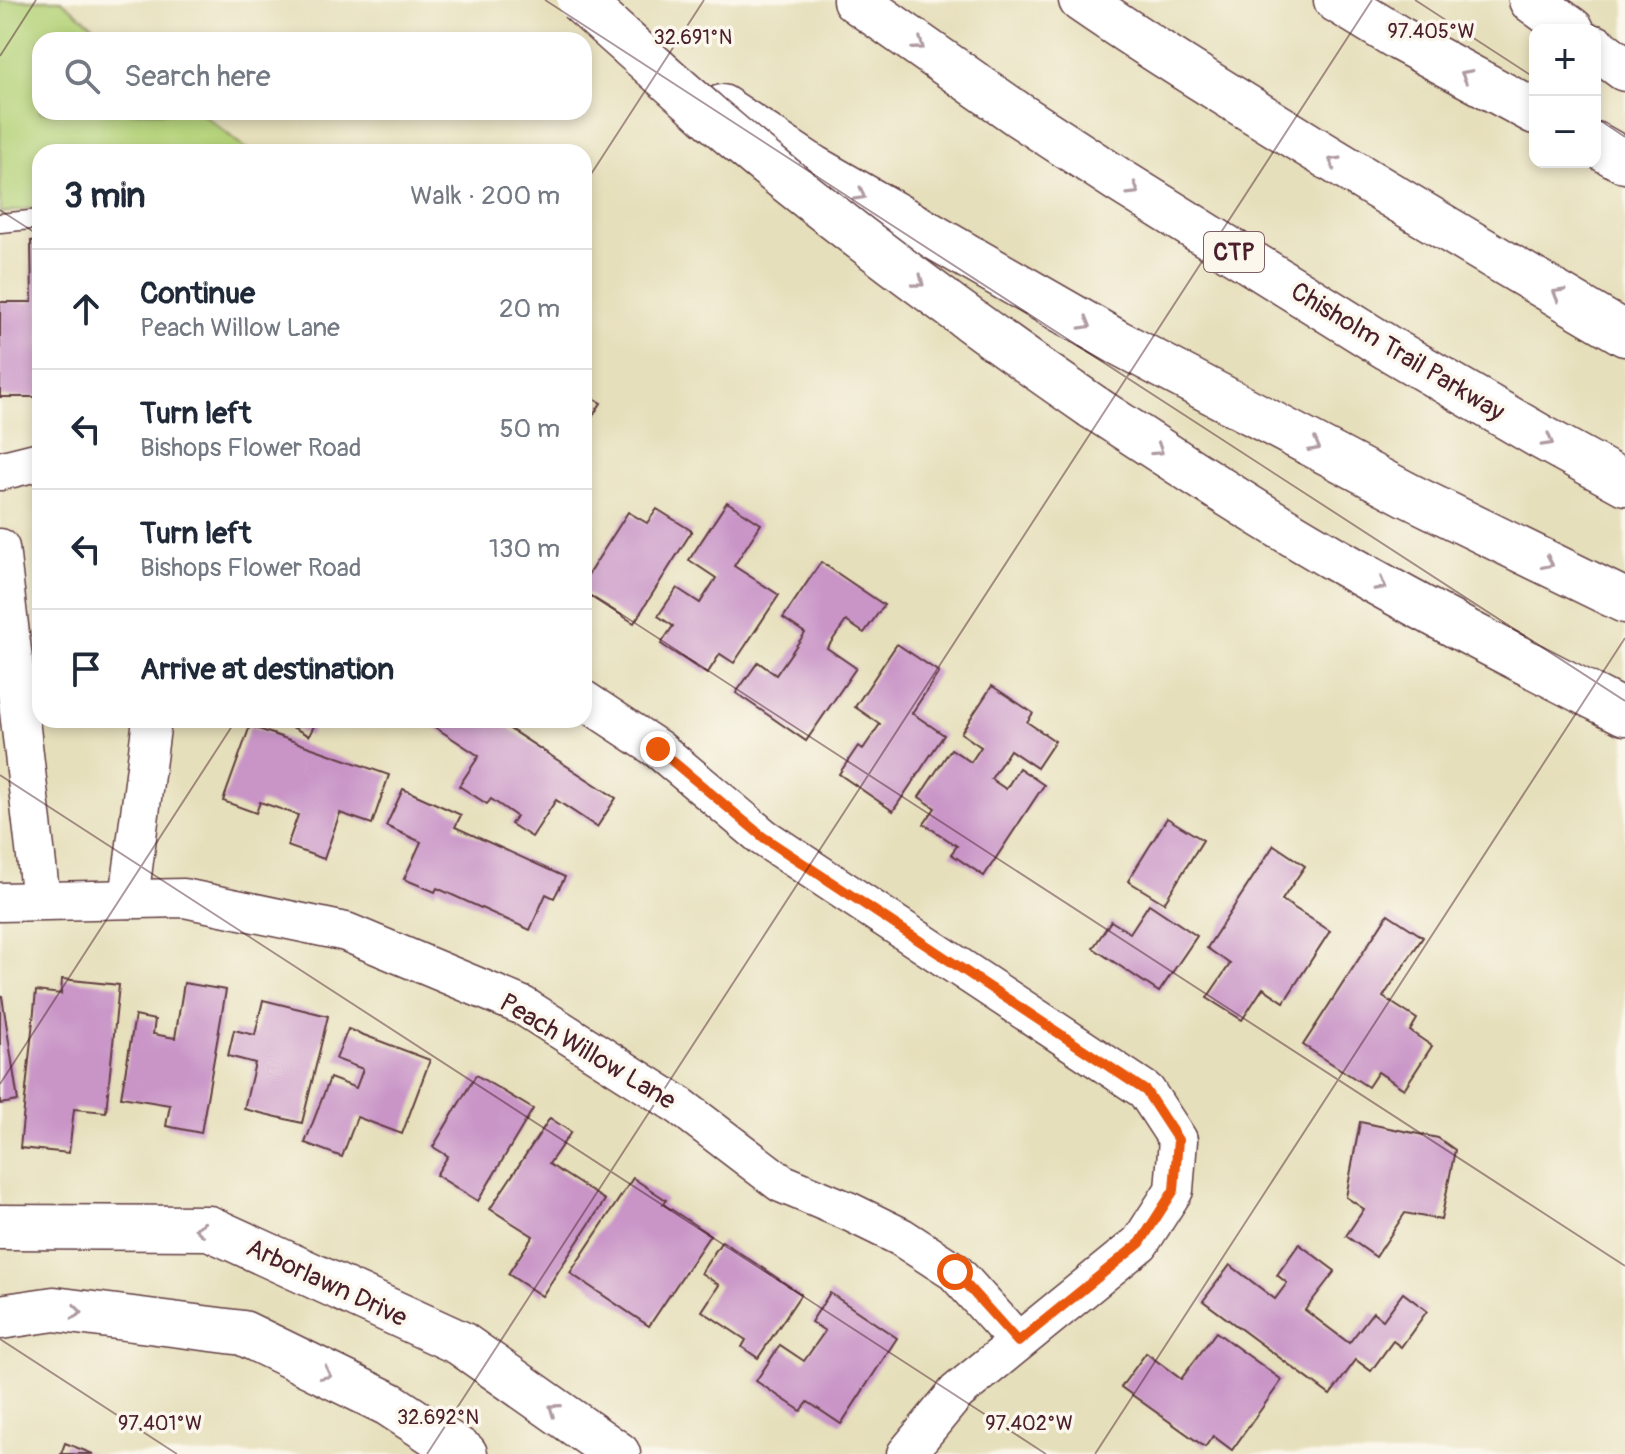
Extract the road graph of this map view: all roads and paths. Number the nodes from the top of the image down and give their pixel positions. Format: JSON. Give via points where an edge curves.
{"nodes":[{"id":1,"x":560,"y":0,"type":"edge"},
{"id":2,"x":579,"y":0,"type":"edge"},
{"id":3,"x":855,"y":0,"type":"edge"},
{"id":4,"x":1081,"y":0,"type":"edge"},
{"id":5,"x":1336,"y":0,"type":"edge"},
{"id":6,"x":1531,"y":0,"type":"edge"},
{"id":7,"x":1564,"y":24,"type":"edge"},
{"id":8,"x":1601,"y":51,"type":"edge"},
{"id":9,"x":1625,"y":69,"type":"edge"},
{"id":10,"x":1529,"y":109,"type":"edge"},
{"id":11,"x":1601,"y":147,"type":"edge"},
{"id":12,"x":1625,"y":161,"type":"edge"},
{"id":13,"x":32,"y":220,"type":"edge"},
{"id":14,"x":0,"y":223,"type":"edge"},
{"id":15,"x":1625,"y":334,"type":"edge"},
{"id":16,"x":32,"y":463,"type":"edge"},
{"id":17,"x":0,"y":471,"type":"edge"},
{"id":18,"x":1625,"y":483,"type":"edge"},
{"id":19,"x":0,"y":548,"type":"edge"},
{"id":20,"x":1625,"y":601,"type":"edge"},
{"id":21,"x":592,"y":705,"type":"edge"},
{"id":22,"x":1625,"y":713,"type":"edge"},
{"id":23,"x":151,"y":728,"type":"edge"},
{"id":24,"x":129,"y":899,"type":"junction"},
{"id":25,"x":41,"y":900,"type":"junction"},
{"id":26,"x":0,"y":902,"type":"edge"},
{"id":27,"x":0,"y":1227,"type":"edge"},
{"id":28,"x":0,"y":1317,"type":"edge"},
{"id":29,"x":1018,"y":1342,"type":"junction"},
{"id":30,"x":465,"y":1454,"type":"edge"},
{"id":31,"x":618,"y":1454,"type":"edge"},
{"id":32,"x":906,"y":1454,"type":"edge"}],
"edges":[{"from":1,"to":20,"type":"main road","one_way":true,"via":[[814,168],[1117,342],[1408,495]]},
{"from":2,"to":22,"type":"main road","one_way":true,"bridge":true,"via":[[795,187],[987,334],[1093,407],[1336,560]]},
{"from":3,"to":18,"type":"main road","name":"Chisholm Trail Parkway","number":"CTP","one_way":true,"via":[[1120,181],[1388,348]]},
{"from":15,"to":4,"type":"main road","one_way":true,"via":[[1320,153]]},
{"from":10,"to":5,"type":"main road","one_way":true},
{"from":6,"to":7,"type":"main road"},
{"from":8,"to":9,"type":"main road"},
{"from":11,"to":12,"type":"main road"},
{"from":13,"to":14,"type":"lane"},
{"from":16,"to":17,"type":"street"},
{"from":19,"to":25,"type":"street"},
{"from":21,"to":29,"type":"street","via":[[658,749],[763,837],[1146,1091],[1178,1140],[1174,1190],[1140,1243]]},
{"from":23,"to":24,"type":"street"},
{"from":24,"to":25,"type":"street","name":"Peach Willow Lane"},
{"from":24,"to":29,"type":"street","name":"Peach Willow Lane","via":[[184,898],[346,932],[523,1006],[680,1106],[781,1183],[901,1237],[955,1272]]},
{"from":25,"to":26,"type":"street","name":"Peach Willow Lane"},
{"from":31,"to":27,"type":"main road","name":"Arborlawn Drive","one_way":true,"via":[[460,1343],[209,1228]]},
{"from":28,"to":30,"type":"main road","one_way":true,"via":[[54,1309],[243,1333],[389,1404]]},
{"from":29,"to":32,"type":"street","via":[[957,1392]]}]}
